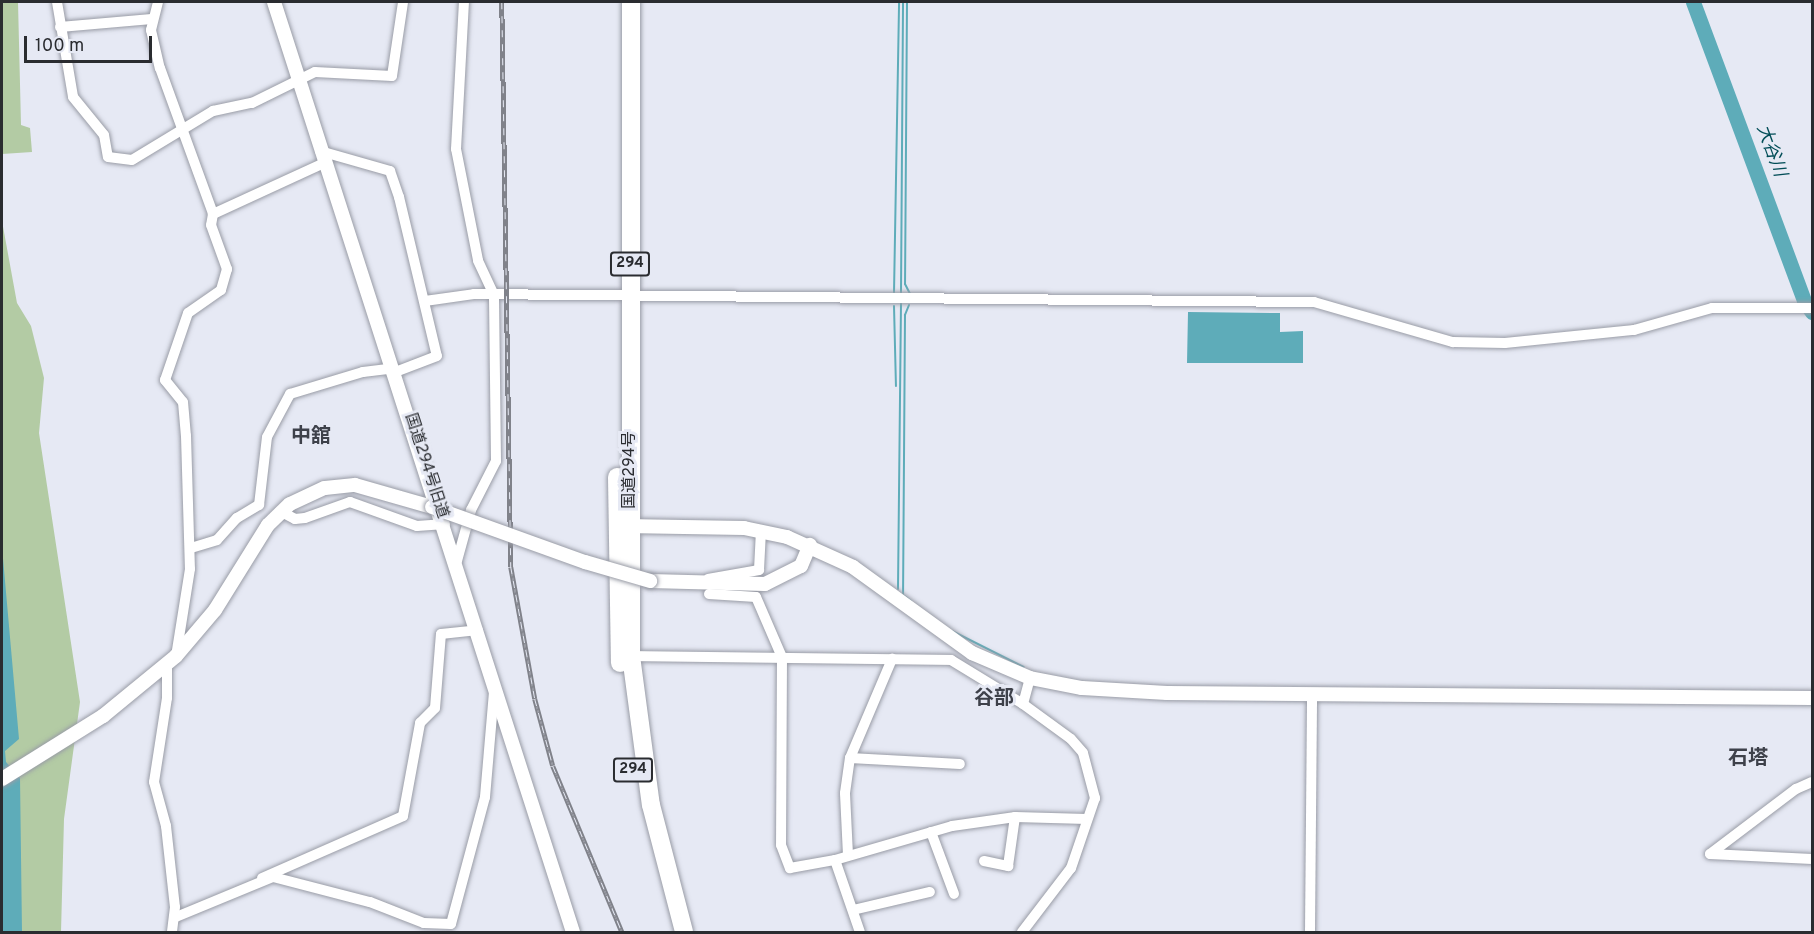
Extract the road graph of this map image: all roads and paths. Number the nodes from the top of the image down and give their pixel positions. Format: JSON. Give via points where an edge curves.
{"nodes":[{"id":1,"x":57,"y":2,"type":"edge"},
{"id":2,"x":158,"y":2,"type":"edge"},
{"id":3,"x":274,"y":2,"type":"edge"},
{"id":4,"x":403,"y":2,"type":"edge"},
{"id":5,"x":464,"y":2,"type":"edge"},
{"id":6,"x":619,"y":2,"type":"edge"},
{"id":7,"x":631,"y":2,"type":"edge"},
{"id":8,"x":152,"y":18,"type":"junction"},
{"id":9,"x":60,"y":27,"type":"junction"},
{"id":10,"x":299,"y":81,"type":"junction"},
{"id":11,"x":181,"y":129,"type":"junction"},
{"id":12,"x":322,"y":157,"type":"junction"},
{"id":13,"x":213,"y":214,"type":"junction"},
{"id":14,"x":494,"y":295,"type":"junction"},
{"id":15,"x":624,"y":297,"type":"junction"},
{"id":16,"x":425,"y":301,"type":"junction"},
{"id":17,"x":1812,"y":308,"type":"edge"},
{"id":18,"x":394,"y":370,"type":"junction"},
{"id":19,"x":280,"y":511,"type":"junction"},
{"id":20,"x":445,"y":524,"type":"junction"},
{"id":21,"x":623,"y":526,"type":"junction"},
{"id":22,"x":761,"y":530,"type":"junction"},
{"id":23,"x":810,"y":545,"type":"junction"},
{"id":24,"x":190,"y":548,"type":"junction"},
{"id":25,"x":457,"y":561,"type":"junction"},
{"id":26,"x":708,"y":579,"type":"dead end"},
{"id":27,"x":709,"y":594,"type":"dead end"},
{"id":28,"x":478,"y":630,"type":"junction"},
{"id":29,"x":631,"y":656,"type":"junction"},
{"id":30,"x":782,"y":657,"type":"junction"},
{"id":31,"x":892,"y":659,"type":"junction"},
{"id":32,"x":172,"y":661,"type":"junction"},
{"id":33,"x":1030,"y":678,"type":"junction"},
{"id":34,"x":495,"y":683,"type":"junction"},
{"id":35,"x":1312,"y":693,"type":"junction"},
{"id":36,"x":1812,"y":698,"type":"edge"},
{"id":37,"x":1023,"y":704,"type":"junction"},
{"id":38,"x":850,"y":758,"type":"junction"},
{"id":39,"x":960,"y":764,"type":"dead end"},
{"id":40,"x":2,"y":779,"type":"edge"},
{"id":41,"x":1812,"y":782,"type":"edge"},
{"id":42,"x":1015,"y":817,"type":"junction"},
{"id":43,"x":1087,"y":819,"type":"junction"},
{"id":44,"x":931,"y":832,"type":"junction"},
{"id":45,"x":848,"y":855,"type":"junction"},
{"id":46,"x":835,"y":860,"type":"junction"},
{"id":47,"x":1812,"y":860,"type":"edge"},
{"id":48,"x":984,"y":861,"type":"dead end"},
{"id":49,"x":262,"y":878,"type":"junction"},
{"id":50,"x":930,"y":892,"type":"dead end"},
{"id":51,"x":954,"y":894,"type":"dead end"},
{"id":52,"x":853,"y":910,"type":"junction"},
{"id":53,"x":176,"y":917,"type":"junction"},
{"id":54,"x":455,"y":928,"type":"edge"},
{"id":55,"x":172,"y":933,"type":"edge"},
{"id":56,"x":573,"y":933,"type":"edge"},
{"id":57,"x":671,"y":933,"type":"edge"},
{"id":58,"x":684,"y":933,"type":"edge"},
{"id":59,"x":860,"y":933,"type":"edge"},
{"id":60,"x":1022,"y":933,"type":"edge"},
{"id":61,"x":1310,"y":933,"type":"edge"}],
"edges":[{"from":1,"to":9,"type":"street"},
{"from":2,"to":8,"type":"street"},
{"from":3,"to":10,"type":"street","name":"国道294号旧道"},
{"from":4,"to":10,"type":"street","via":[[392,76],[315,72]]},
{"from":5,"to":14,"type":"street","via":[[456,149],[478,260]]},
{"from":6,"to":15,"type":"highway","name":"国道294号","number":"294"},
{"from":7,"to":15,"type":"highway","name":"国道294号","number":"294"},
{"from":8,"to":9,"type":"street"},
{"from":8,"to":11,"type":"street","via":[[160,68]]},
{"from":9,"to":11,"type":"street","via":[[73,97],[104,135],[108,157],[132,160]]},
{"from":10,"to":11,"type":"street","via":[[252,103],[213,111]]},
{"from":10,"to":12,"type":"street","name":"国道294号旧道"},
{"from":11,"to":13,"type":"street"},
{"from":12,"to":13,"type":"street"},
{"from":12,"to":16,"type":"street","via":[[390,171]]},
{"from":12,"to":18,"type":"street","name":"国道294号旧道"},
{"from":13,"to":24,"type":"street","via":[[211,225],[227,280],[188,313],[165,380],[183,402]]},
{"from":14,"to":15,"type":"street"},
{"from":14,"to":16,"type":"street"},
{"from":14,"to":25,"type":"street","via":[[495,471],[471,510]]},
{"from":15,"to":17,"type":"street","via":[[1314,302],[1454,342],[1505,343],[1634,330],[1712,308]]},
{"from":15,"to":21,"type":"highway","name":"国道294号","number":"294"},
{"from":16,"to":18,"type":"street","via":[[437,356]]},
{"from":18,"to":20,"type":"street","name":"国道294号旧道"},
{"from":18,"to":24,"type":"street","via":[[363,372],[290,394],[267,437],[259,505],[237,518],[217,540]]},
{"from":19,"to":20,"type":"street","via":[[290,518],[305,518],[350,502],[417,526]]},
{"from":19,"to":23,"type":"street","bridge":true,"via":[[308,494],[339,485],[371,487],[585,562],[650,580],[765,584],[801,566]]},
{"from":19,"to":32,"type":"street","via":[[215,610]]},
{"from":20,"to":25,"type":"street","name":"国道294号旧道"},
{"from":21,"to":22,"type":"street"},
{"from":21,"to":29,"type":"highway","name":"国道294号","number":"294"},
{"from":21,"to":57,"type":"highway","name":"国道294号","number":"294","via":[[618,631],[628,731],[644,827]]},
{"from":22,"to":23,"type":"street"},
{"from":22,"to":26,"type":"street","via":[[759,570]]},
{"from":23,"to":33,"type":"street","via":[[853,567],[940,634]]},
{"from":24,"to":32,"type":"street"},
{"from":25,"to":28,"type":"street","name":"国道294号旧道"},
{"from":27,"to":30,"type":"street","via":[[756,597]]},
{"from":28,"to":34,"type":"street","name":"国道294号旧道"},
{"from":28,"to":49,"type":"street","via":[[441,634],[437,699],[435,708],[420,723],[403,816]]},
{"from":29,"to":30,"type":"street"},
{"from":29,"to":58,"type":"highway","name":"国道294号","number":"294","via":[[651,805]]},
{"from":30,"to":31,"type":"street"},
{"from":30,"to":46,"type":"street","via":[[783,859],[790,868]]},
{"from":31,"to":37,"type":"street","via":[[951,660]]},
{"from":31,"to":38,"type":"street"},
{"from":32,"to":40,"type":"street","via":[[63,741]]},
{"from":32,"to":53,"type":"street","via":[[154,782],[166,826]]},
{"from":33,"to":35,"type":"street","via":[[1107,691]]},
{"from":33,"to":37,"type":"street"},
{"from":34,"to":54,"type":"street","via":[[485,797]]},
{"from":34,"to":56,"type":"street","name":"国道294号旧道"},
{"from":35,"to":36,"type":"street"},
{"from":35,"to":61,"type":"street"},
{"from":37,"to":43,"type":"street","via":[[1071,738],[1083,753],[1095,798]]},
{"from":38,"to":39,"type":"street"},
{"from":38,"to":45,"type":"street","via":[[845,793]]},
{"from":41,"to":47,"type":"street","via":[[1796,789],[1710,854]]},
{"from":42,"to":43,"type":"street"},
{"from":42,"to":44,"type":"street"},
{"from":42,"to":48,"type":"street","via":[[1008,866]]},
{"from":43,"to":60,"type":"street","via":[[1071,868]]},
{"from":44,"to":45,"type":"street"},
{"from":44,"to":51,"type":"street"},
{"from":45,"to":46,"type":"street"},
{"from":46,"to":52,"type":"street"},
{"from":49,"to":53,"type":"street"},
{"from":49,"to":54,"type":"street","via":[[287,878],[424,923]]},
{"from":50,"to":52,"type":"street"},
{"from":52,"to":59,"type":"street"},
{"from":53,"to":55,"type":"street"}]}
